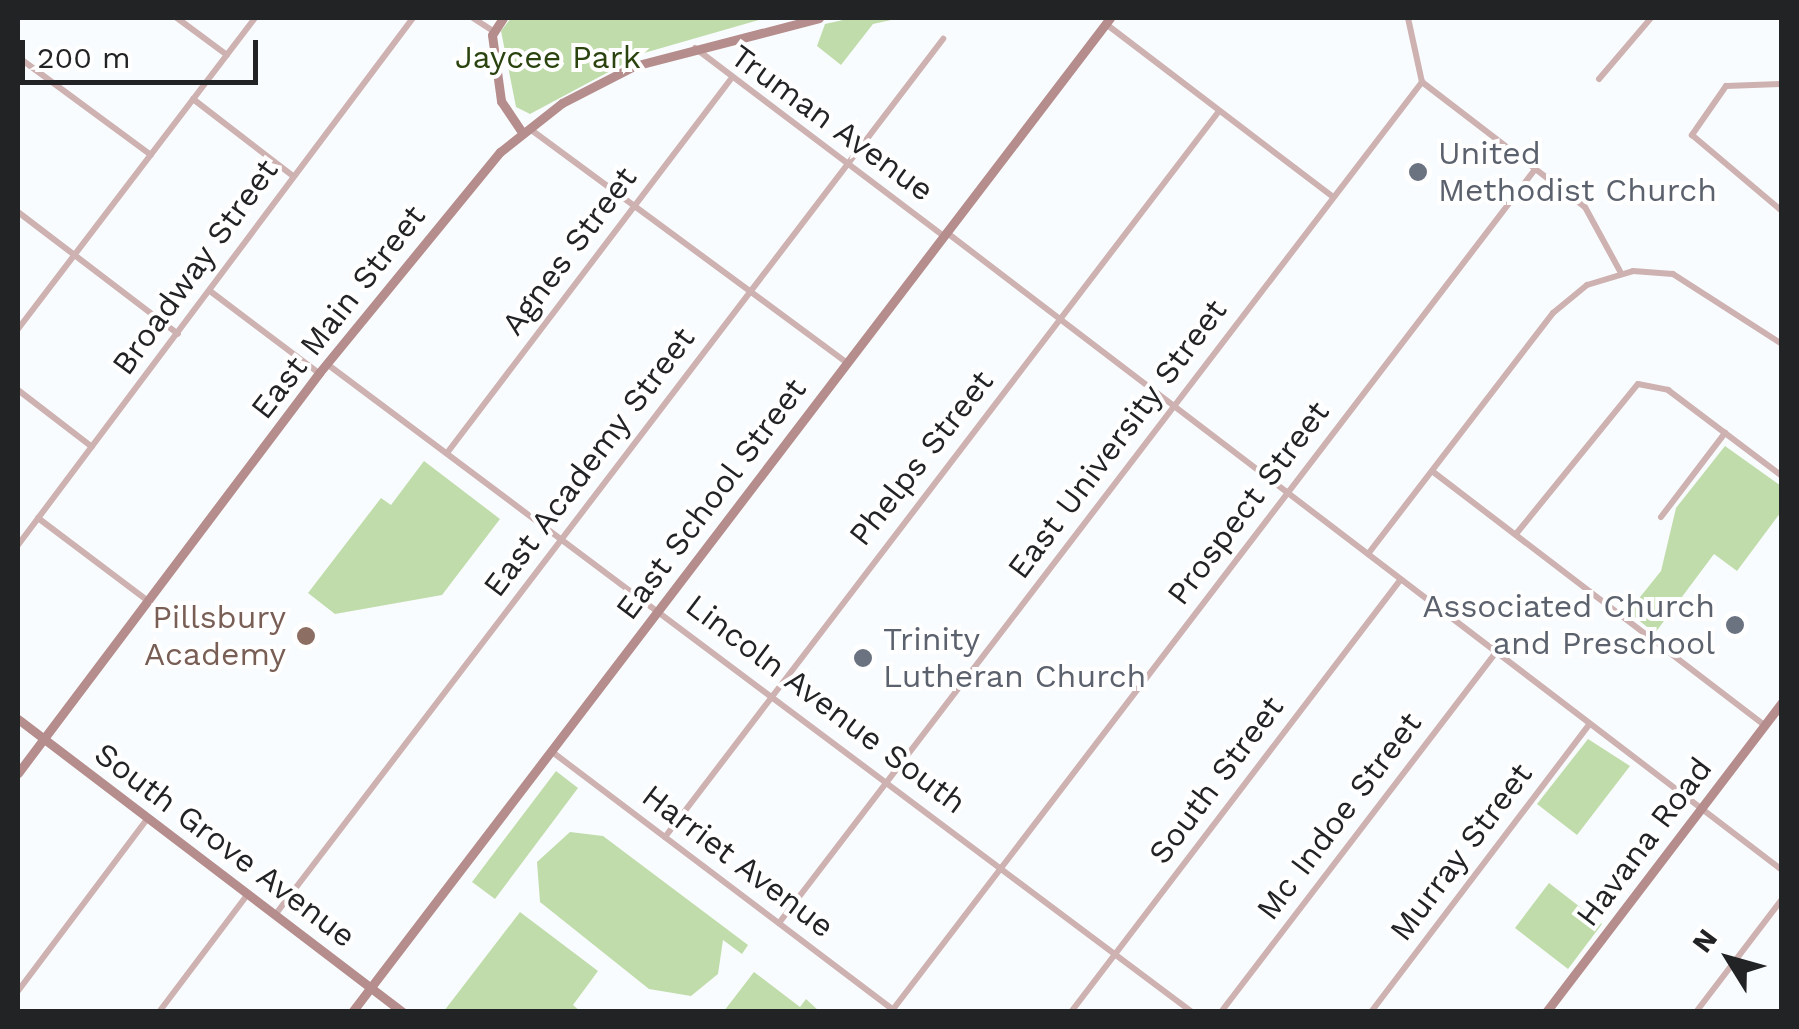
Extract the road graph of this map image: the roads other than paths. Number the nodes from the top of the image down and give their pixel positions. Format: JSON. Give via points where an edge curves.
{"nodes":[{"id":1,"x":177,"y":18,"type":"edge"},
{"id":2,"x":256,"y":18,"type":"edge"},
{"id":3,"x":414,"y":18,"type":"edge"},
{"id":4,"x":473,"y":18,"type":"edge"},
{"id":5,"x":503,"y":18,"type":"edge"},
{"id":6,"x":819,"y":18,"type":"edge"},
{"id":7,"x":1408,"y":18,"type":"edge"},
{"id":8,"x":1651,"y":18,"type":"edge"},
{"id":9,"x":1108,"y":21,"type":"edge"},
{"id":10,"x":492,"y":32,"type":"junction"},
{"id":11,"x":943,"y":39,"type":"dead end"},
{"id":12,"x":695,"y":48,"type":"junction"},
{"id":13,"x":227,"y":54,"type":"junction"},
{"id":14,"x":18,"y":57,"type":"edge"},
{"id":15,"x":1599,"y":79,"type":"dead end"},
{"id":16,"x":730,"y":80,"type":"junction"},
{"id":17,"x":1422,"y":82,"type":"junction"},
{"id":18,"x":1782,"y":84,"type":"edge"},
{"id":19,"x":193,"y":99,"type":"junction"},
{"id":20,"x":1219,"y":110,"type":"junction"},
{"id":21,"x":525,"y":130,"type":"junction"},
{"id":22,"x":151,"y":154,"type":"junction"},
{"id":23,"x":848,"y":165,"type":"junction"},
{"id":24,"x":1536,"y":168,"type":"junction"},
{"id":25,"x":293,"y":176,"type":"junction"},
{"id":26,"x":1333,"y":198,"type":"junction"},
{"id":27,"x":635,"y":206,"type":"junction"},
{"id":28,"x":1782,"y":211,"type":"edge"},
{"id":29,"x":18,"y":212,"type":"edge"},
{"id":30,"x":945,"y":234,"type":"junction"},
{"id":31,"x":74,"y":255,"type":"junction"},
{"id":32,"x":1621,"y":273,"type":"junction"},
{"id":33,"x":210,"y":292,"type":"junction"},
{"id":34,"x":750,"y":292,"type":"junction"},
{"id":35,"x":1060,"y":319,"type":"junction"},
{"id":36,"x":18,"y":329,"type":"edge"},
{"id":37,"x":178,"y":334,"type":"junction"},
{"id":38,"x":1782,"y":344,"type":"edge"},
{"id":39,"x":847,"y":362,"type":"junction"},
{"id":40,"x":331,"y":367,"type":"junction"},
{"id":41,"x":319,"y":373,"type":"junction"},
{"id":42,"x":18,"y":390,"type":"edge"},
{"id":43,"x":1174,"y":406,"type":"junction"},
{"id":44,"x":1725,"y":433,"type":"junction"},
{"id":45,"x":92,"y":447,"type":"junction"},
{"id":46,"x":448,"y":453,"type":"junction"},
{"id":47,"x":1432,"y":471,"type":"junction"},
{"id":48,"x":1782,"y":476,"type":"edge"},
{"id":49,"x":1288,"y":492,"type":"junction"},
{"id":50,"x":1661,"y":517,"type":"dead end"},
{"id":51,"x":38,"y":518,"type":"junction"},
{"id":52,"x":1516,"y":534,"type":"junction"},
{"id":53,"x":562,"y":538,"type":"junction"},
{"id":54,"x":18,"y":546,"type":"edge"},
{"id":55,"x":1368,"y":554,"type":"junction"},
{"id":56,"x":1401,"y":579,"type":"junction"},
{"id":57,"x":148,"y":600,"type":"junction"},
{"id":58,"x":659,"y":609,"type":"junction"},
{"id":59,"x":1496,"y":652,"type":"junction"},
{"id":60,"x":773,"y":695,"type":"junction"},
{"id":61,"x":1782,"y":702,"type":"edge"},
{"id":62,"x":18,"y":719,"type":"edge"},
{"id":63,"x":1590,"y":724,"type":"junction"},
{"id":64,"x":1764,"y":725,"type":"junction"},
{"id":65,"x":43,"y":738,"type":"junction"},
{"id":66,"x":551,"y":751,"type":"junction"},
{"id":67,"x":18,"y":773,"type":"edge"},
{"id":68,"x":887,"y":781,"type":"junction"},
{"id":69,"x":1701,"y":808,"type":"junction"},
{"id":70,"x":148,"y":818,"type":"junction"},
{"id":71,"x":665,"y":837,"type":"junction"},
{"id":72,"x":1001,"y":867,"type":"junction"},
{"id":73,"x":1782,"y":870,"type":"edge"},
{"id":74,"x":248,"y":894,"type":"junction"},
{"id":75,"x":1782,"y":899,"type":"edge"},
{"id":76,"x":275,"y":915,"type":"junction"},
{"id":77,"x":779,"y":923,"type":"junction"},
{"id":78,"x":1116,"y":954,"type":"junction"},
{"id":79,"x":370,"y":988,"type":"junction"},
{"id":80,"x":18,"y":991,"type":"edge"},
{"id":81,"x":893,"y":1011,"type":"edge"},
{"id":82,"x":159,"y":1012,"type":"edge"},
{"id":83,"x":352,"y":1012,"type":"edge"},
{"id":84,"x":402,"y":1012,"type":"edge"},
{"id":85,"x":1072,"y":1012,"type":"edge"},
{"id":86,"x":1192,"y":1012,"type":"edge"},
{"id":87,"x":1221,"y":1012,"type":"edge"},
{"id":88,"x":1371,"y":1012,"type":"edge"},
{"id":89,"x":1546,"y":1012,"type":"edge"},
{"id":90,"x":1696,"y":1012,"type":"edge"}],
"edges":[{"from":1,"to":13,"type":"street"},
{"from":2,"to":13,"type":"street"},
{"from":3,"to":25,"type":"street","name":"Broadway Street"},
{"from":4,"to":10,"type":"street"},
{"from":5,"to":10,"type":"street"},
{"from":6,"to":12,"type":"street","name":"East Main Street"},
{"from":7,"to":17,"type":"street"},
{"from":8,"to":15,"type":"street"},
{"from":9,"to":20,"type":"street"},
{"from":9,"to":30,"type":"street","name":"East School Street"},
{"from":10,"to":21,"type":"street","via":[[501,101]]},
{"from":11,"to":23,"type":"street","name":"East Academy Street"},
{"from":12,"to":16,"type":"street","name":"Truman Avenue"},
{"from":12,"to":21,"type":"street","name":"East Main Street","via":[[609,76]]},
{"from":13,"to":19,"type":"street"},
{"from":14,"to":22,"type":"street"},
{"from":16,"to":23,"type":"street","name":"Truman Avenue"},
{"from":16,"to":27,"type":"street","name":"Agnes Street"},
{"from":17,"to":24,"type":"street"},
{"from":17,"to":26,"type":"street","name":"East University Street"},
{"from":18,"to":28,"type":"street","via":[[1726,86],[1692,135]]},
{"from":19,"to":22,"type":"street"},
{"from":19,"to":25,"type":"street"},
{"from":20,"to":26,"type":"street"},
{"from":20,"to":35,"type":"street","name":"Phelps Street"},
{"from":21,"to":27,"type":"street"},
{"from":21,"to":40,"type":"street","name":"East Main Street","via":[[466,190]]},
{"from":22,"to":31,"type":"street"},
{"from":23,"to":30,"type":"street","name":"Truman Avenue"},
{"from":23,"to":34,"type":"street","name":"East Academy Street"},
{"from":24,"to":32,"type":"street","via":[[1597,220]]},
{"from":24,"to":49,"type":"street","name":"Prospect Street"},
{"from":25,"to":33,"type":"street","name":"Broadway Street"},
{"from":26,"to":43,"type":"street","name":"East University Street"},
{"from":27,"to":34,"type":"street"},
{"from":27,"to":46,"type":"street","name":"Agnes Street"},
{"from":29,"to":31,"type":"street"},
{"from":30,"to":35,"type":"street","name":"Truman Avenue"},
{"from":30,"to":39,"type":"street","name":"East School Street"},
{"from":31,"to":36,"type":"street"},
{"from":31,"to":37,"type":"street"},
{"from":32,"to":38,"type":"street","via":[[1689,279]]},
{"from":32,"to":47,"type":"street","via":[[1561,304]]},
{"from":33,"to":37,"type":"street","name":"Broadway Street"},
{"from":33,"to":41,"type":"street"},
{"from":34,"to":39,"type":"street"},
{"from":34,"to":53,"type":"street","name":"East Academy Street"},
{"from":35,"to":43,"type":"street","name":"Truman Avenue"},
{"from":35,"to":60,"type":"street","name":"Phelps Street"},
{"from":37,"to":45,"type":"street","name":"Broadway Street"},
{"from":39,"to":58,"type":"street","name":"East School Street"},
{"from":40,"to":41,"type":"street","name":"East Main Street"},
{"from":40,"to":46,"type":"street","name":"Lincoln Avenue South"},
{"from":41,"to":57,"type":"street","name":"East Main Street"},
{"from":42,"to":45,"type":"street"},
{"from":43,"to":49,"type":"street","name":"Truman Avenue"},
{"from":43,"to":68,"type":"street","name":"East University Street"},
{"from":44,"to":48,"type":"street"},
{"from":44,"to":50,"type":"street"},
{"from":44,"to":52,"type":"street","via":[[1662,386],[1631,388]]},
{"from":45,"to":51,"type":"street","name":"Broadway Street"},
{"from":46,"to":53,"type":"street","name":"Lincoln Avenue South"},
{"from":47,"to":52,"type":"street"},
{"from":47,"to":55,"type":"street"},
{"from":49,"to":55,"type":"street","name":"Truman Avenue"},
{"from":49,"to":72,"type":"street","name":"Prospect Street"},
{"from":51,"to":54,"type":"street","name":"Broadway Street"},
{"from":51,"to":57,"type":"street"},
{"from":52,"to":64,"type":"street"},
{"from":53,"to":58,"type":"street","name":"Lincoln Avenue South"},
{"from":53,"to":76,"type":"street","name":"East Academy Street"},
{"from":55,"to":56,"type":"street","name":"Truman Avenue"},
{"from":56,"to":59,"type":"street","name":"Truman Avenue"},
{"from":56,"to":78,"type":"street","name":"South Street"},
{"from":57,"to":65,"type":"street","name":"East Main Street"},
{"from":58,"to":60,"type":"street","name":"Lincoln Avenue South"},
{"from":58,"to":66,"type":"street","name":"East School Street"},
{"from":59,"to":63,"type":"street","name":"Truman Avenue"},
{"from":59,"to":87,"type":"street","name":"Mc Indoe Street"},
{"from":60,"to":68,"type":"street","name":"Lincoln Avenue South"},
{"from":60,"to":71,"type":"street","name":"Phelps Street"},
{"from":61,"to":64,"type":"street","name":"Havana Road"},
{"from":62,"to":65,"type":"street","name":"South Grove Avenue"},
{"from":63,"to":69,"type":"street","name":"Truman Avenue"},
{"from":63,"to":88,"type":"street","name":"Murray Street"},
{"from":64,"to":69,"type":"street","name":"Havana Road"},
{"from":65,"to":67,"type":"street","name":"East Main Street"},
{"from":65,"to":70,"type":"street","name":"South Grove Avenue"},
{"from":66,"to":71,"type":"street","name":"Harriet Avenue"},
{"from":66,"to":79,"type":"street","name":"East School Street"},
{"from":68,"to":72,"type":"street","name":"Lincoln Avenue South"},
{"from":68,"to":77,"type":"street","name":"East University Street"},
{"from":69,"to":73,"type":"street","name":"Truman Avenue"},
{"from":69,"to":89,"type":"street","name":"Havana Road"},
{"from":70,"to":74,"type":"street","name":"South Grove Avenue"},
{"from":70,"to":80,"type":"street"},
{"from":71,"to":77,"type":"street","name":"Harriet Avenue"},
{"from":72,"to":78,"type":"street","name":"Lincoln Avenue South"},
{"from":72,"to":81,"type":"street","name":"Prospect Street"},
{"from":74,"to":76,"type":"street","name":"South Grove Avenue"},
{"from":74,"to":82,"type":"street"},
{"from":75,"to":90,"type":"street"},
{"from":76,"to":79,"type":"street","name":"South Grove Avenue"},
{"from":77,"to":81,"type":"street","name":"Harriet Avenue"},
{"from":78,"to":85,"type":"street","name":"South Street"},
{"from":78,"to":86,"type":"street","name":"Lincoln Avenue South"},
{"from":79,"to":83,"type":"street","name":"East School Street"},
{"from":79,"to":84,"type":"street","name":"South Grove Avenue"}]}
